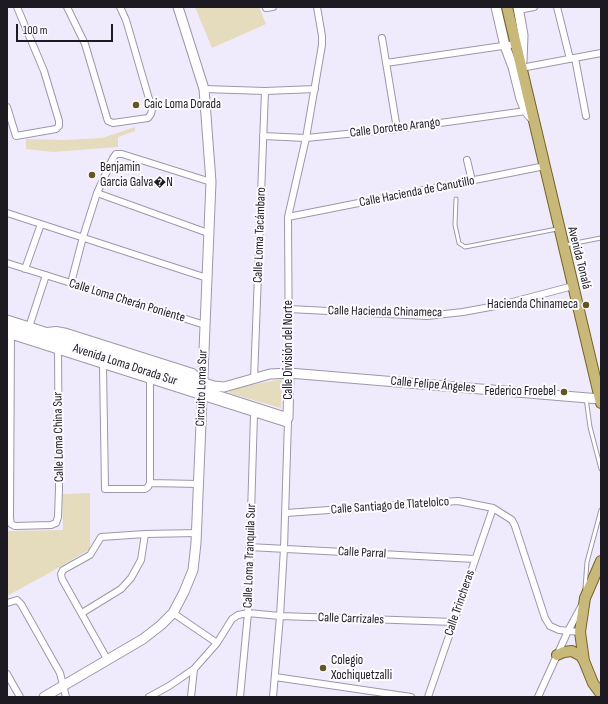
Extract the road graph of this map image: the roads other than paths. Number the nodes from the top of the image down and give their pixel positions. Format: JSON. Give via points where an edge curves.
{"nodes":[{"id":1,"x":17,"y":7,"type":"edge"},
{"id":2,"x":67,"y":7,"type":"edge"},
{"id":3,"x":120,"y":7,"type":"edge"},
{"id":4,"x":178,"y":7,"type":"edge"},
{"id":5,"x":265,"y":7,"type":"edge"},
{"id":6,"x":273,"y":7,"type":"edge"},
{"id":7,"x":317,"y":7,"type":"edge"},
{"id":8,"x":496,"y":7,"type":"edge"},
{"id":9,"x":507,"y":7,"type":"edge"},
{"id":10,"x":534,"y":7,"type":"edge"},
{"id":11,"x":557,"y":7,"type":"edge"},
{"id":12,"x":518,"y":8,"type":"edge"},
{"id":13,"x":382,"y":38,"type":"dead end"},
{"id":14,"x":516,"y":44,"type":"junction"},
{"id":15,"x":505,"y":46,"type":"junction"},
{"id":16,"x":601,"y":53,"type":"edge"},
{"id":17,"x":572,"y":58,"type":"junction"},
{"id":18,"x":386,"y":63,"type":"junction"},
{"id":19,"x":521,"y":68,"type":"junction"},
{"id":20,"x":204,"y":89,"type":"junction"},
{"id":21,"x":315,"y":89,"type":"junction"},
{"id":22,"x":265,"y":91,"type":"junction"},
{"id":23,"x":7,"y":107,"type":"edge"},
{"id":24,"x":526,"y":111,"type":"junction"},
{"id":25,"x":586,"y":116,"type":"dead end"},
{"id":26,"x":533,"y":119,"type":"junction"},
{"id":27,"x":397,"y":129,"type":"junction"},
{"id":28,"x":263,"y":136,"type":"junction"},
{"id":29,"x":306,"y":138,"type":"junction"},
{"id":30,"x":467,"y":160,"type":"dead end"},
{"id":31,"x":545,"y":166,"type":"junction"},
{"id":32,"x":472,"y":181,"type":"junction"},
{"id":33,"x":210,"y":182,"type":"junction"},
{"id":34,"x":97,"y":192,"type":"junction"},
{"id":35,"x":456,"y":199,"type":"dead end"},
{"id":36,"x":7,"y":213,"type":"edge"},
{"id":37,"x":288,"y":217,"type":"junction"},
{"id":38,"x":41,"y":224,"type":"junction"},
{"id":39,"x":559,"y":229,"type":"junction"},
{"id":40,"x":208,"y":233,"type":"junction"},
{"id":41,"x":83,"y":237,"type":"junction"},
{"id":42,"x":601,"y":238,"type":"edge"},
{"id":43,"x":563,"y":246,"type":"junction"},
{"id":44,"x":7,"y":263,"type":"edge"},
{"id":45,"x":25,"y":269,"type":"junction"},
{"id":46,"x":45,"y":275,"type":"junction"},
{"id":47,"x":207,"y":278,"type":"junction"},
{"id":48,"x":71,"y":283,"type":"junction"},
{"id":49,"x":573,"y":286,"type":"junction"},
{"id":50,"x":289,"y":309,"type":"junction"},
{"id":51,"x":7,"y":320,"type":"edge"},
{"id":52,"x":205,"y":325,"type":"junction"},
{"id":53,"x":32,"y":330,"type":"junction"},
{"id":54,"x":9,"y":332,"type":"edge"},
{"id":55,"x":58,"y":351,"type":"junction"},
{"id":56,"x":103,"y":366,"type":"junction"},
{"id":57,"x":289,"y":373,"type":"junction"},
{"id":58,"x":254,"y":379,"type":"junction"},
{"id":59,"x":150,"y":380,"type":"junction"},
{"id":60,"x":202,"y":390,"type":"junction"},
{"id":61,"x":586,"y":398,"type":"junction"},
{"id":62,"x":600,"y":401,"type":"edge"},
{"id":63,"x":254,"y":414,"type":"junction"},
{"id":64,"x":288,"y":421,"type":"junction"},
{"id":65,"x":601,"y":469,"type":"edge"},
{"id":66,"x":199,"y":484,"type":"junction"},
{"id":67,"x":149,"y":485,"type":"junction"},
{"id":68,"x":493,"y":508,"type":"junction"},
{"id":69,"x":601,"y":510,"type":"edge"},
{"id":70,"x":286,"y":513,"type":"junction"},
{"id":71,"x":197,"y":533,"type":"junction"},
{"id":72,"x":145,"y":534,"type":"junction"},
{"id":73,"x":249,"y":547,"type":"junction"},
{"id":74,"x":284,"y":548,"type":"junction"},
{"id":75,"x":475,"y":559,"type":"junction"},
{"id":76,"x":601,"y":562,"type":"edge"},
{"id":77,"x":585,"y":598,"type":"junction"},
{"id":78,"x":7,"y":603,"type":"edge"},
{"id":79,"x":82,"y":614,"type":"junction"},
{"id":80,"x":173,"y":614,"type":"junction"},
{"id":81,"x":248,"y":614,"type":"junction"},
{"id":82,"x":280,"y":616,"type":"junction"},
{"id":83,"x":454,"y":622,"type":"junction"},
{"id":84,"x":568,"y":631,"type":"junction"},
{"id":85,"x":580,"y":632,"type":"junction"},
{"id":86,"x":217,"y":643,"type":"junction"},
{"id":87,"x":557,"y":655,"type":"junction"},
{"id":88,"x":107,"y":659,"type":"junction"},
{"id":89,"x":584,"y":661,"type":"junction"},
{"id":90,"x":194,"y":669,"type":"junction"},
{"id":91,"x":7,"y":674,"type":"edge"},
{"id":92,"x":275,"y":676,"type":"junction"},
{"id":93,"x":63,"y":686,"type":"junction"},
{"id":94,"x":601,"y":694,"type":"edge"},
{"id":95,"x":20,"y":697,"type":"edge"},
{"id":96,"x":44,"y":697,"type":"edge"},
{"id":97,"x":66,"y":697,"type":"edge"},
{"id":98,"x":149,"y":697,"type":"edge"},
{"id":99,"x":191,"y":697,"type":"edge"},
{"id":100,"x":240,"y":697,"type":"edge"},
{"id":101,"x":273,"y":697,"type":"edge"},
{"id":102,"x":411,"y":697,"type":"edge"},
{"id":103,"x":428,"y":697,"type":"edge"},
{"id":104,"x":538,"y":697,"type":"edge"}],
"edges":[{"from":1,"to":23,"type":"street","via":[[44,71],[59,126],[56,129],[16,136]]},
{"from":2,"to":3,"type":"street","via":[[85,44],[108,121],[113,122],[148,118],[152,108],[131,35]]},
{"from":4,"to":20,"type":"street","name":"Circuito Loma Sur"},
{"from":5,"to":6,"type":"street"},
{"from":7,"to":21,"type":"street","name":"Calle División del Norte","via":[[322,45]]},
{"from":8,"to":15,"type":"street","name":"Avenida Tonalá"},
{"from":9,"to":14,"type":"main road","name":"Avenida Tonalá"},
{"from":10,"to":12,"type":"street"},
{"from":11,"to":17,"type":"street"},
{"from":12,"to":19,"type":"street","name":"Avenida Tonalá","via":[[523,35]]},
{"from":13,"to":18,"type":"street"},
{"from":14,"to":15,"type":"street"},
{"from":14,"to":19,"type":"main road","name":"Avenida Tonalá"},
{"from":15,"to":18,"type":"street"},
{"from":15,"to":24,"type":"street","name":"Avenida Tonalá"},
{"from":16,"to":17,"type":"street"},
{"from":17,"to":19,"type":"street"},
{"from":17,"to":25,"type":"street"},
{"from":18,"to":27,"type":"street"},
{"from":19,"to":26,"type":"main road","name":"Avenida Tonalá"},
{"from":20,"to":22,"type":"street"},
{"from":20,"to":33,"type":"street","name":"Circuito Loma Sur"},
{"from":21,"to":22,"type":"street"},
{"from":21,"to":29,"type":"street","name":"Calle División del Norte"},
{"from":22,"to":28,"type":"street","name":"Calle Loma Tacámbaro"},
{"from":24,"to":26,"type":"street","name":"Avenida Tonalá"},
{"from":24,"to":27,"type":"street","name":"Calle Doroteo Arango"},
{"from":26,"to":31,"type":"main road","name":"Avenida Tonalá"},
{"from":27,"to":29,"type":"street","name":"Calle Doroteo Arango"},
{"from":28,"to":29,"type":"street","name":"Calle Doroteo Arango"},
{"from":28,"to":58,"type":"street","name":"Calle Loma Tacámbaro"},
{"from":29,"to":37,"type":"street","name":"Calle División del Norte"},
{"from":30,"to":32,"type":"street"},
{"from":31,"to":32,"type":"street","name":"Calle Hacienda de Canutillo"},
{"from":31,"to":39,"type":"main road","name":"Avenida Tonalá"},
{"from":32,"to":37,"type":"street","name":"Calle Hacienda de Canutillo"},
{"from":33,"to":34,"type":"street","via":[[116,154]]},
{"from":33,"to":40,"type":"street","name":"Circuito Loma Sur"},
{"from":34,"to":40,"type":"street"},
{"from":34,"to":41,"type":"street"},
{"from":35,"to":39,"type":"lane","via":[[455,225],[461,246]]},
{"from":36,"to":38,"type":"street"},
{"from":37,"to":50,"type":"street","name":"Calle División del Norte"},
{"from":38,"to":41,"type":"street"},
{"from":38,"to":45,"type":"street"},
{"from":39,"to":43,"type":"main road","name":"Avenida Tonalá"},
{"from":40,"to":47,"type":"street","name":"Circuito Loma Sur"},
{"from":41,"to":47,"type":"street"},
{"from":41,"to":48,"type":"street"},
{"from":42,"to":43,"type":"lane"},
{"from":43,"to":49,"type":"main road","name":"Avenida Tonalá"},
{"from":44,"to":45,"type":"street","name":"Calle Loma Cherán Poniente"},
{"from":45,"to":46,"type":"street","name":"Calle Loma Cherán Poniente"},
{"from":46,"to":48,"type":"street","name":"Calle Loma Cherán Poniente"},
{"from":46,"to":53,"type":"street"},
{"from":47,"to":52,"type":"street","name":"Circuito Loma Sur"},
{"from":48,"to":52,"type":"street","name":"Calle Loma Cherán Poniente"},
{"from":49,"to":50,"type":"street","name":"Calle Hacienda Chinameca","via":[[501,305],[427,316]]},
{"from":49,"to":62,"type":"main road","name":"Avenida Tonalá"},
{"from":50,"to":57,"type":"street","name":"Calle División del Norte"},
{"from":51,"to":53,"type":"street","name":"Avenida Loma Dorada Sur"},
{"from":52,"to":60,"type":"street","name":"Circuito Loma Sur"},
{"from":53,"to":54,"type":"street","name":"Avenida Loma Dorada Sur"},
{"from":53,"to":60,"type":"street","name":"Avenida Loma Dorada Sur"},
{"from":53,"to":60,"type":"street","name":"Avenida Loma Dorada Sur","via":[[44,332]]},
{"from":54,"to":55,"type":"street","name":"Avenida Loma Dorada Sur"},
{"from":54,"to":55,"type":"street","name":"Calle Loma China Sur","via":[[11,524],[15,526],[51,525],[56,523],[58,517]]},
{"from":55,"to":56,"type":"street","name":"Avenida Loma Dorada Sur"},
{"from":56,"to":59,"type":"street","name":"Avenida Loma Dorada Sur"},
{"from":56,"to":67,"type":"street","via":[[105,489],[145,489]]},
{"from":57,"to":58,"type":"street","name":"Avenida Loma Dorada Sur","via":[[270,374]]},
{"from":57,"to":61,"type":"street","name":"Calle Felipe Ángeles"},
{"from":57,"to":64,"type":"street","name":"Calle División del Norte"},
{"from":58,"to":60,"type":"street","name":"Avenida Loma Dorada Sur"},
{"from":59,"to":60,"type":"street","name":"Avenida Loma Dorada Sur"},
{"from":59,"to":67,"type":"street"},
{"from":60,"to":63,"type":"street","name":"Avenida Loma Dorada Sur"},
{"from":60,"to":64,"type":"street","name":"Avenida Loma Dorada Sur"},
{"from":60,"to":66,"type":"street","name":"Circuito Loma Sur"},
{"from":61,"to":62,"type":"street","name":"Calle Felipe Ángeles"},
{"from":61,"to":65,"type":"lane","via":[[590,427]]},
{"from":63,"to":64,"type":"street","name":"Avenida Loma Dorada Sur"},
{"from":63,"to":73,"type":"street","name":"Calle Loma Tranquila Sur"},
{"from":64,"to":70,"type":"street","name":"Calle División del Norte"},
{"from":66,"to":67,"type":"street"},
{"from":66,"to":71,"type":"street","name":"Circuito Loma Sur"},
{"from":68,"to":70,"type":"street","name":"Calle Santiago de Tlatelolco","via":[[458,500]]},
{"from":68,"to":75,"type":"street","name":"Calle Trincheras"},
{"from":68,"to":84,"type":"street","via":[[512,520],[515,526],[545,618],[550,626]]},
{"from":69,"to":77,"type":"lane","via":[[587,562]]},
{"from":70,"to":74,"type":"street","name":"Calle División del Norte"},
{"from":71,"to":72,"type":"street"},
{"from":71,"to":80,"type":"street","name":"Circuito Loma Sur","via":[[193,570]]},
{"from":72,"to":79,"type":"street","via":[[140,560],[131,578],[121,589]]},
{"from":72,"to":79,"type":"street","via":[[101,537],[90,555],[63,570],[62,579]]},
{"from":73,"to":74,"type":"street","name":"Calle Parral"},
{"from":73,"to":81,"type":"street","name":"Calle Loma Tranquila Sur"},
{"from":74,"to":75,"type":"street","name":"Calle Parral"},
{"from":74,"to":82,"type":"street","name":"Calle División del Norte"},
{"from":75,"to":83,"type":"street","name":"Calle Trincheras"},
{"from":76,"to":77,"type":"main road"},
{"from":77,"to":84,"type":"street"},
{"from":77,"to":85,"type":"main road"},
{"from":78,"to":93,"type":"street","via":[[17,600],[21,604],[60,673]]},
{"from":79,"to":88,"type":"street"},
{"from":80,"to":86,"type":"street"},
{"from":80,"to":88,"type":"street","name":"Circuito Loma Sur","via":[[143,639]]},
{"from":81,"to":82,"type":"street","name":"Calle Carrizales"},
{"from":81,"to":86,"type":"street","via":[[238,615],[232,619]]},
{"from":81,"to":100,"type":"street","name":"Calle Loma Tranquila Sur"},
{"from":82,"to":83,"type":"street","name":"Calle Carrizales"},
{"from":82,"to":92,"type":"street","name":"Calle División del Norte"},
{"from":83,"to":103,"type":"street","name":"Calle Trincheras"},
{"from":84,"to":85,"type":"street"},
{"from":84,"to":87,"type":"street"},
{"from":85,"to":89,"type":"main road"},
{"from":86,"to":90,"type":"street"},
{"from":87,"to":89,"type":"main road","via":[[572,651]]},
{"from":87,"to":104,"type":"street"},
{"from":88,"to":93,"type":"street","name":"Circuito Loma Sur"},
{"from":89,"to":94,"type":"main road","via":[[593,683]]},
{"from":90,"to":98,"type":"street"},
{"from":90,"to":99,"type":"street"},
{"from":91,"to":95,"type":"street"},
{"from":92,"to":101,"type":"street","name":"Calle División del Norte"},
{"from":92,"to":102,"type":"street"},
{"from":93,"to":96,"type":"street","name":"Circuito Loma Sur"},
{"from":93,"to":97,"type":"street"}]}
